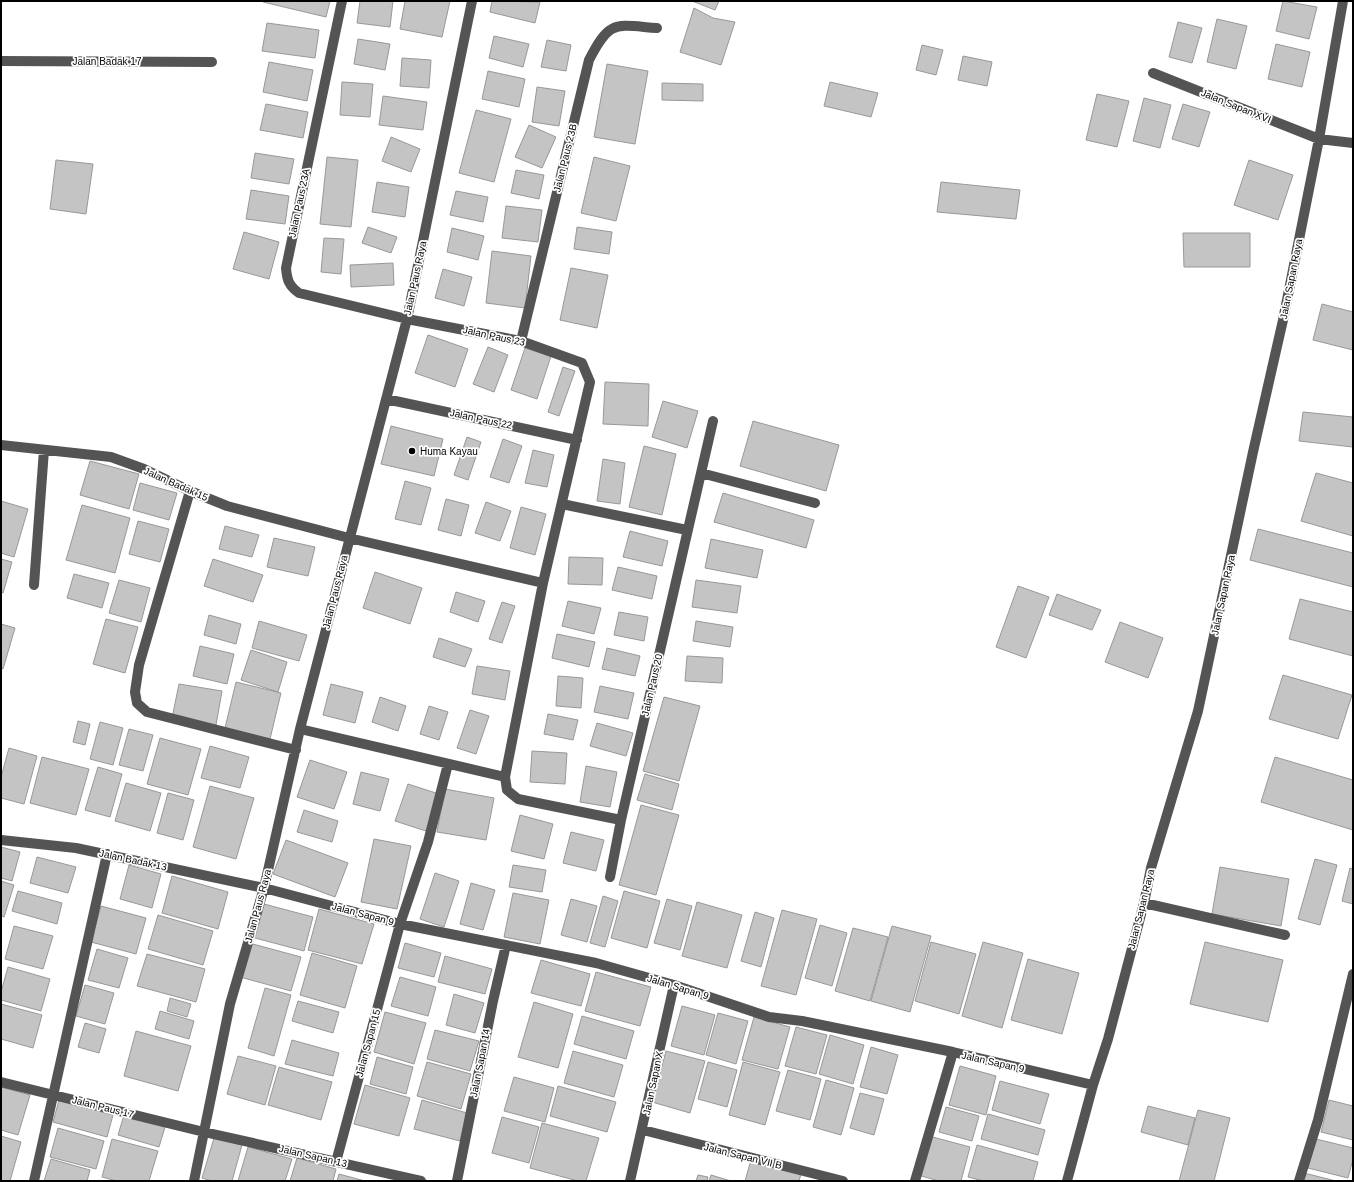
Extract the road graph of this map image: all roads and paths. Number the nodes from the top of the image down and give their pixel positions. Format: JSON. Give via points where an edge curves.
{"nodes":[{"id":1,"x":342,"y":1,"type":"edge"},
{"id":2,"x":472,"y":1,"type":"edge"},
{"id":3,"x":1343,"y":1,"type":"edge"},
{"id":4,"x":657,"y":28,"type":"dead end"},
{"id":5,"x":1,"y":61,"type":"edge"},
{"id":6,"x":212,"y":62,"type":"dead end"},
{"id":7,"x":1153,"y":73,"type":"dead end"},
{"id":8,"x":1319,"y":139,"type":"junction"},
{"id":9,"x":1353,"y":143,"type":"edge"},
{"id":10,"x":407,"y":319,"type":"junction"},
{"id":11,"x":521,"y":341,"type":"junction"},
{"id":12,"x":386,"y":399,"type":"junction"},
{"id":13,"x":713,"y":421,"type":"dead end"},
{"id":14,"x":577,"y":440,"type":"junction"},
{"id":15,"x":1,"y":445,"type":"edge"},
{"id":16,"x":44,"y":450,"type":"junction"},
{"id":17,"x":701,"y":473,"type":"junction"},
{"id":18,"x":190,"y":492,"type":"junction"},
{"id":19,"x":814,"y":503,"type":"dead end"},
{"id":20,"x":562,"y":504,"type":"junction"},
{"id":21,"x":688,"y":530,"type":"junction"},
{"id":22,"x":349,"y":538,"type":"junction"},
{"id":23,"x":543,"y":583,"type":"junction"},
{"id":24,"x":34,"y":585,"type":"dead end"},
{"id":25,"x":300,"y":729,"type":"junction"},
{"id":26,"x":296,"y":750,"type":"junction"},
{"id":27,"x":448,"y":764,"type":"junction"},
{"id":28,"x":506,"y":777,"type":"junction"},
{"id":29,"x":621,"y":820,"type":"junction"},
{"id":30,"x":1,"y":840,"type":"edge"},
{"id":31,"x":107,"y":854,"type":"junction"},
{"id":32,"x":610,"y":877,"type":"dead end"},
{"id":33,"x":264,"y":888,"type":"junction"},
{"id":34,"x":1144,"y":903,"type":"junction"},
{"id":35,"x":400,"y":924,"type":"junction"},
{"id":36,"x":1285,"y":935,"type":"dead end"},
{"id":37,"x":506,"y":946,"type":"junction"},
{"id":38,"x":1353,"y":974,"type":"edge"},
{"id":39,"x":674,"y":985,"type":"junction"},
{"id":40,"x":953,"y":1052,"type":"junction"},
{"id":41,"x":1,"y":1082,"type":"edge"},
{"id":42,"x":1092,"y":1085,"type":"junction"},
{"id":43,"x":53,"y":1096,"type":"junction"},
{"id":44,"x":643,"y":1130,"type":"junction"},
{"id":45,"x":204,"y":1132,"type":"junction"},
{"id":46,"x":336,"y":1162,"type":"junction"},
{"id":47,"x":34,"y":1181,"type":"edge"},
{"id":48,"x":194,"y":1181,"type":"edge"},
{"id":49,"x":421,"y":1181,"type":"edge"},
{"id":50,"x":457,"y":1181,"type":"edge"},
{"id":51,"x":630,"y":1181,"type":"edge"},
{"id":52,"x":843,"y":1181,"type":"edge"},
{"id":53,"x":915,"y":1181,"type":"edge"},
{"id":54,"x":1067,"y":1181,"type":"edge"},
{"id":55,"x":1299,"y":1181,"type":"edge"}],
"edges":[{"from":1,"to":10,"type":"street","name":"Jalan Paus 23A","via":[[286,268],[287,280],[299,293]]},
{"from":2,"to":10,"type":"street","name":"Jalan Paus Raya"},
{"from":3,"to":8,"type":"street","name":"Jalan Sapan Raya"},
{"from":4,"to":11,"type":"street","name":"Jalan Paus 23B","via":[[611,28],[600,39],[589,60]]},
{"from":5,"to":6,"type":"street","name":"Jalan Badak 17"},
{"from":7,"to":8,"type":"street","name":"Jalan Sapan XVI"},
{"from":8,"to":9,"type":"street","name":"Jalan Sapan XVI"},
{"from":8,"to":34,"type":"street","name":"Jalan Sapan Raya","via":[[1283,320],[1198,711],[1151,868]]},
{"from":10,"to":11,"type":"street","name":"Jalan Paus 23"},
{"from":10,"to":12,"type":"street","name":"Jalan Paus Raya"},
{"from":11,"to":14,"type":"street","name":"Jalan Paus 23","via":[[582,363],[590,382]]},
{"from":12,"to":14,"type":"street","name":"Jalan Paus 22"},
{"from":12,"to":22,"type":"street","name":"Jalan Paus Raya"},
{"from":13,"to":17,"type":"street","name":"Jalan Paus 20"},
{"from":14,"to":20,"type":"street"},
{"from":15,"to":16,"type":"street","name":"Jalan Badak 15"},
{"from":16,"to":18,"type":"street","name":"Jalan Badak 15","via":[[111,457],[144,469]]},
{"from":16,"to":24,"type":"street"},
{"from":17,"to":19,"type":"street"},
{"from":17,"to":21,"type":"street","name":"Jalan Paus 20"},
{"from":18,"to":22,"type":"street","name":"Jalan Badak 15","via":[[227,506]]},
{"from":18,"to":26,"type":"street","via":[[139,665],[135,692],[137,703],[147,712]]},
{"from":20,"to":21,"type":"street"},
{"from":20,"to":23,"type":"street"},
{"from":21,"to":29,"type":"street","name":"Jalan Paus 20"},
{"from":22,"to":23,"type":"street","name":"Jalan Badak 15"},
{"from":22,"to":25,"type":"street","name":"Jalan Paus Raya"},
{"from":23,"to":28,"type":"street"},
{"from":25,"to":26,"type":"street","name":"Jalan Paus Raya"},
{"from":25,"to":27,"type":"street"},
{"from":26,"to":33,"type":"street","name":"Jalan Paus Raya"},
{"from":27,"to":28,"type":"street"},
{"from":27,"to":35,"type":"street","name":"Jalan Sapan 15","via":[[428,842]]},
{"from":28,"to":29,"type":"street","via":[[507,790],[518,799]]},
{"from":29,"to":32,"type":"street","name":"Jalan Paus 20"},
{"from":30,"to":31,"type":"street","name":"Jalan Badak 13"},
{"from":31,"to":33,"type":"street","name":"Jalan Badak 13"},
{"from":31,"to":43,"type":"street"},
{"from":33,"to":35,"type":"street","name":"Jalan Sapan 9"},
{"from":33,"to":45,"type":"street","name":"Jalan Paus Raya","via":[[230,1004]]},
{"from":34,"to":36,"type":"street"},
{"from":34,"to":42,"type":"street","name":"Jalan Sapan Raya","via":[[1108,1039]]},
{"from":35,"to":37,"type":"street","name":"Jalan Sapan 9"},
{"from":35,"to":46,"type":"street","name":"Jalan Sapan 15"},
{"from":37,"to":39,"type":"street","name":"Jalan Sapan 9","via":[[596,963]]},
{"from":37,"to":50,"type":"street","name":"Jalan Sapan 14"},
{"from":38,"to":55,"type":"street","via":[[1318,1120]]},
{"from":39,"to":40,"type":"street","name":"Jalan Sapan 9","via":[[769,1017],[802,1021]]},
{"from":39,"to":44,"type":"street","name":"Jalan Sapan X"},
{"from":40,"to":42,"type":"street","name":"Jalan Sapan 9"},
{"from":40,"to":53,"type":"street"},
{"from":41,"to":43,"type":"street","name":"Jalan Paus 17"},
{"from":42,"to":54,"type":"street","name":"Jalan Sapan Raya"},
{"from":43,"to":45,"type":"street","name":"Jalan Paus 17"},
{"from":43,"to":47,"type":"street"},
{"from":44,"to":51,"type":"street","name":"Jalan Sapan X"},
{"from":44,"to":52,"type":"street","name":"Jalan Sapan VII B"},
{"from":45,"to":46,"type":"street","name":"Jalan Sapan 13"},
{"from":45,"to":48,"type":"street","name":"Jalan Paus Raya"},
{"from":46,"to":49,"type":"street","name":"Jalan Sapan 13"}]}
